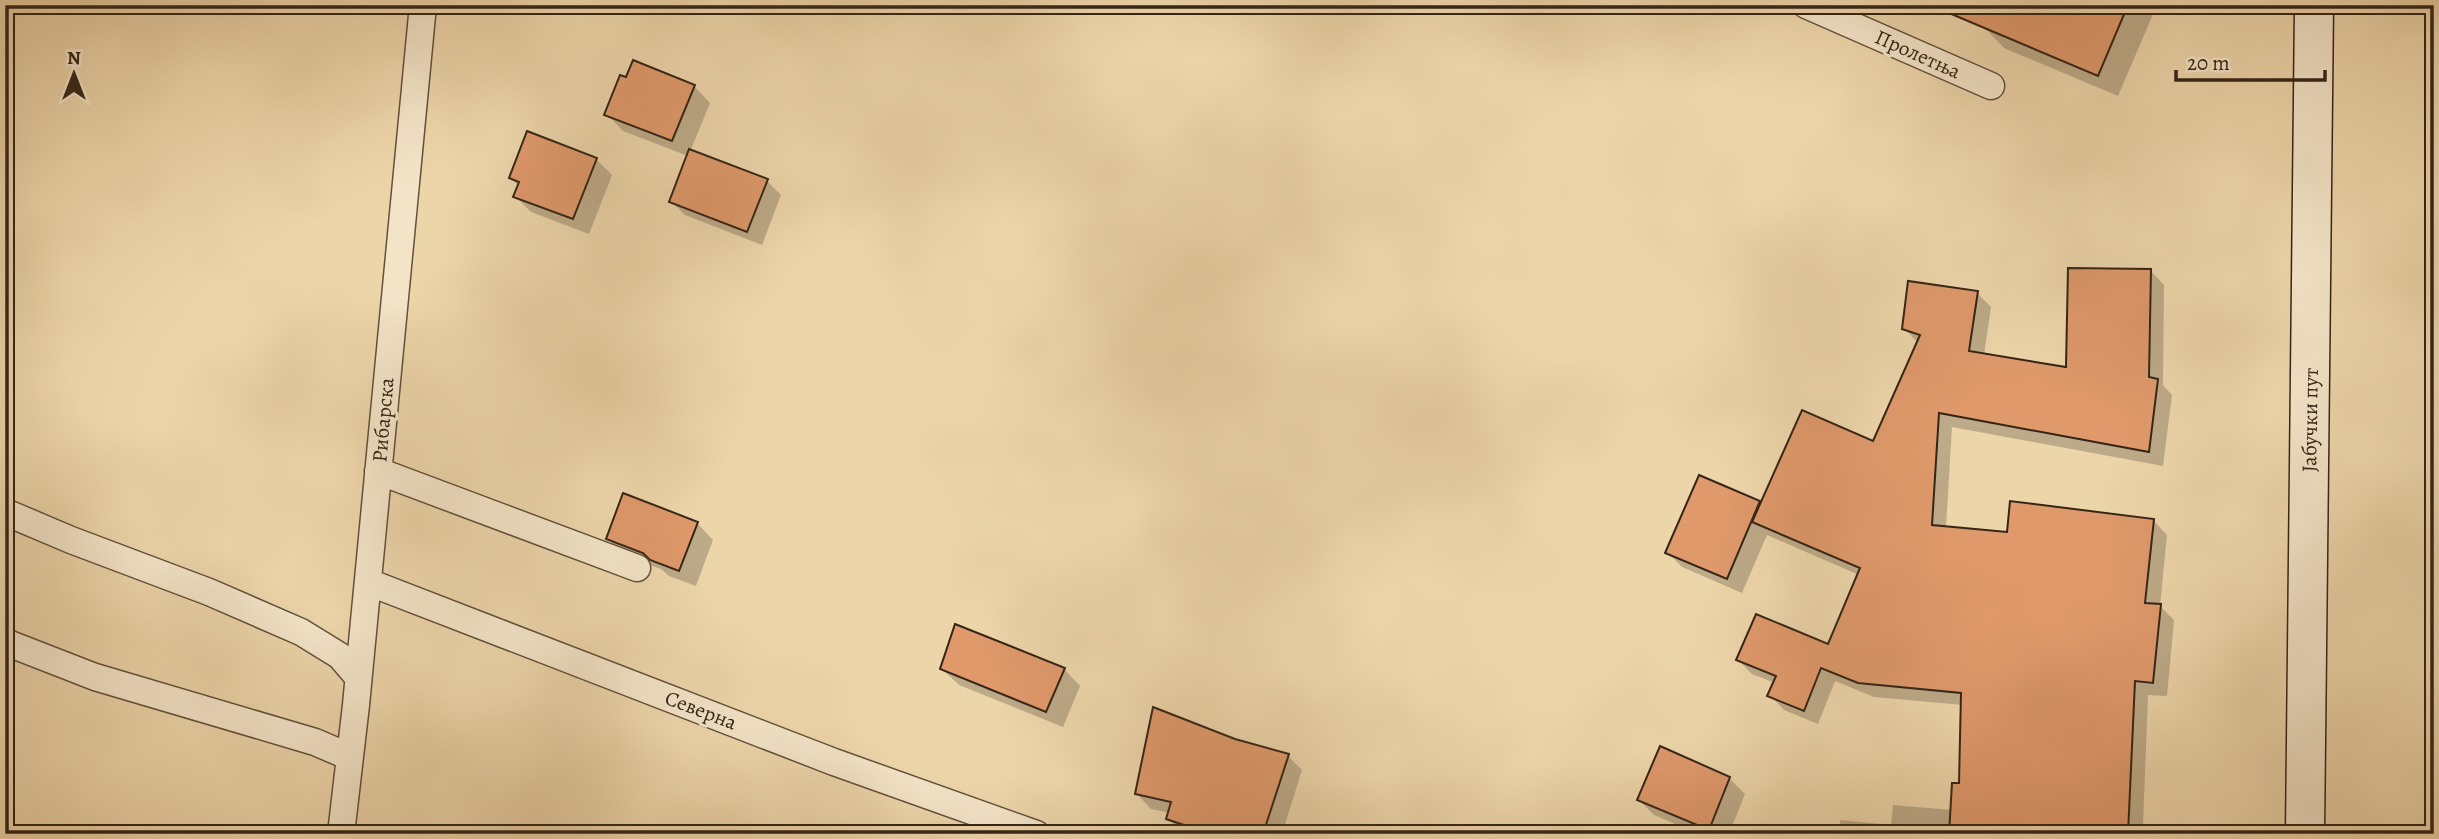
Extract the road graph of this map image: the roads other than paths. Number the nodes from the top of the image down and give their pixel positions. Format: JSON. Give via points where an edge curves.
{"nodes":[{"id":1,"x":423,"y":5,"type":"edge"},
{"id":2,"x":1806,"y":5,"type":"edge"},
{"id":3,"x":2314,"y":5,"type":"edge"},
{"id":4,"x":1991,"y":86,"type":"dead end"},
{"id":5,"x":379,"y":471,"type":"junction"},
{"id":6,"x":5,"y":512,"type":"edge"},
{"id":7,"x":637,"y":568,"type":"dead end"},
{"id":8,"x":368,"y":582,"type":"junction"},
{"id":9,"x":5,"y":642,"type":"edge"},
{"id":10,"x":358,"y":677,"type":"junction"},
{"id":11,"x":350,"y":757,"type":"junction"},
{"id":12,"x":341,"y":834,"type":"edge"},
{"id":13,"x":1036,"y":834,"type":"edge"},
{"id":14,"x":2305,"y":834,"type":"edge"}],
"edges":[{"from":1,"to":5,"type":"lane","name":"Рибарска"},
{"from":2,"to":4,"type":"lane","name":"Пролетња"},
{"from":3,"to":14,"type":"main road","name":"Јабучки пут"},
{"from":5,"to":7,"type":"lane"},
{"from":5,"to":8,"type":"lane","name":"Рибарска"},
{"from":6,"to":10,"type":"lane","via":[[301,632],[340,656]]},
{"from":8,"to":10,"type":"lane","name":"Рибарска"},
{"from":8,"to":13,"type":"lane","name":"Северна","via":[[834,762]]},
{"from":9,"to":11,"type":"lane","via":[[95,677],[315,742]]},
{"from":10,"to":11,"type":"lane","name":"Рибарска"},
{"from":11,"to":12,"type":"lane","name":"Рибарска"}]}
